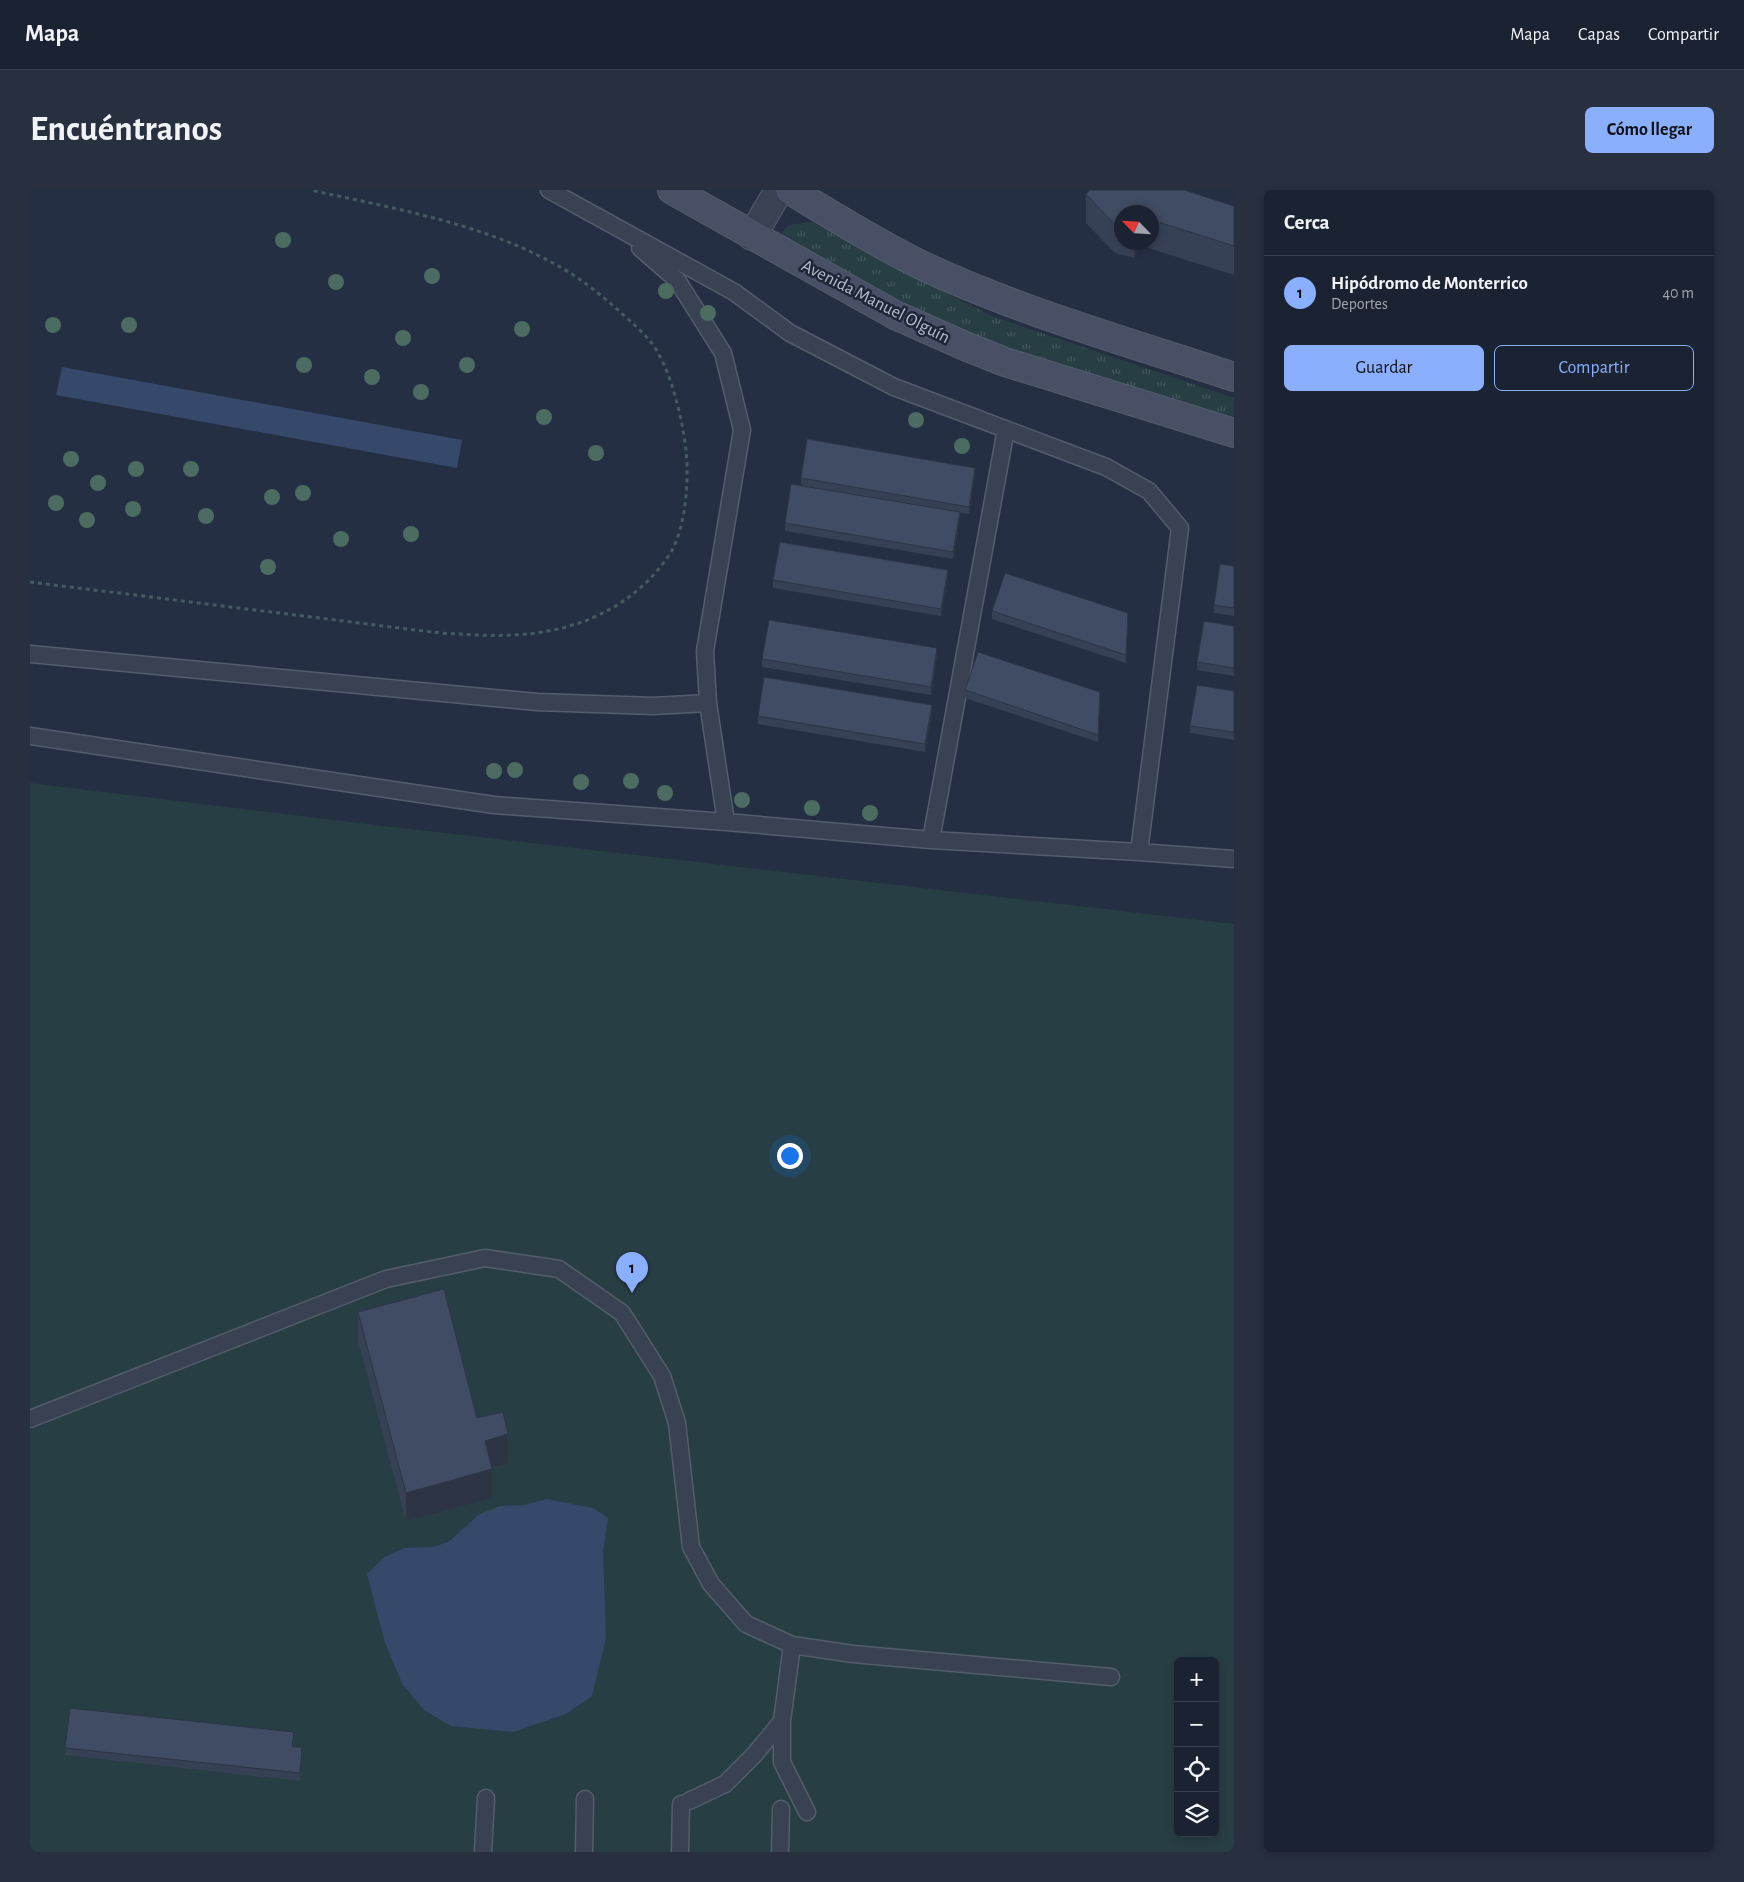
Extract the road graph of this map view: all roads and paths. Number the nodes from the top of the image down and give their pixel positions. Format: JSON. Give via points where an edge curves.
{"nodes":[{"id":1,"x":310,"y":190,"type":"edge"},
{"id":2,"x":549,"y":190,"type":"edge"},
{"id":3,"x":672,"y":190,"type":"edge"},
{"id":4,"x":779,"y":190,"type":"edge"},
{"id":5,"x":790,"y":190,"type":"edge"},
{"id":6,"x":615,"y":226,"type":"junction"},
{"id":7,"x":752,"y":236,"type":"junction"},
{"id":8,"x":1234,"y":377,"type":"edge"},
{"id":9,"x":1006,"y":429,"type":"junction"},
{"id":10,"x":1234,"y":433,"type":"edge"},
{"id":11,"x":30,"y":582,"type":"edge"},
{"id":12,"x":30,"y":654,"type":"edge"},
{"id":13,"x":708,"y":703,"type":"junction"},
{"id":14,"x":30,"y":736,"type":"edge"},
{"id":15,"x":726,"y":822,"type":"junction"},
{"id":16,"x":931,"y":840,"type":"junction"},
{"id":17,"x":1139,"y":852,"type":"junction"},
{"id":18,"x":1234,"y":859,"type":"edge"},
{"id":19,"x":30,"y":1419,"type":"edge"},
{"id":20,"x":792,"y":1645,"type":"junction"},
{"id":21,"x":1111,"y":1677,"type":"dead end"},
{"id":22,"x":782,"y":1721,"type":"junction"},
{"id":23,"x":486,"y":1798,"type":"dead end"},
{"id":24,"x":585,"y":1799,"type":"dead end"},
{"id":25,"x":781,"y":1809,"type":"dead end"},
{"id":26,"x":807,"y":1812,"type":"dead end"},
{"id":27,"x":483,"y":1852,"type":"edge"},
{"id":28,"x":584,"y":1852,"type":"edge"},
{"id":29,"x":680,"y":1852,"type":"edge"},
{"id":30,"x":780,"y":1852,"type":"edge"}],
"edges":[{"from":1,"to":11,"type":"path","via":[[419,214],[516,246],[577,277],[630,321],[651,342],[666,371],[685,434],[686,496],[672,550],[654,574],[609,611],[582,623],[519,635],[440,632]]},
{"from":2,"to":6,"type":"lane"},
{"from":3,"to":7,"type":"street","name":"Avenida Manuel Olguín"},
{"from":4,"to":7,"type":"street"},
{"from":5,"to":8,"type":"street","via":[[877,242],[1001,299]]},
{"from":6,"to":9,"type":"lane","via":[[734,292],[790,333],[894,387]]},
{"from":6,"to":13,"type":"lane","via":[[677,280],[723,353],[742,430],[705,651]]},
{"from":7,"to":10,"type":"street","name":"Avenida Manuel Olguín","via":[[895,315],[965,346],[1005,362]]},
{"from":9,"to":16,"type":"lane"},
{"from":9,"to":17,"type":"lane","via":[[1106,467],[1149,491],[1180,528]]},
{"from":12,"to":13,"type":"lane","via":[[537,702],[653,706]]},
{"from":13,"to":15,"type":"lane"},
{"from":14,"to":15,"type":"lane","via":[[494,805]]},
{"from":15,"to":16,"type":"lane"},
{"from":16,"to":17,"type":"lane"},
{"from":17,"to":18,"type":"lane"},
{"from":19,"to":20,"type":"lane","via":[[386,1279],[485,1258],[559,1269],[622,1313],[662,1376],[677,1423],[691,1546],[711,1584],[746,1624]]},
{"from":20,"to":21,"type":"lane","via":[[853,1654]]},
{"from":20,"to":22,"type":"lane"},
{"from":22,"to":26,"type":"lane","via":[[782,1762]]},
{"from":22,"to":29,"type":"lane","via":[[724,1784],[685,1802]]},
{"from":23,"to":27,"type":"lane"},
{"from":24,"to":28,"type":"lane"},
{"from":25,"to":30,"type":"lane"}]}
